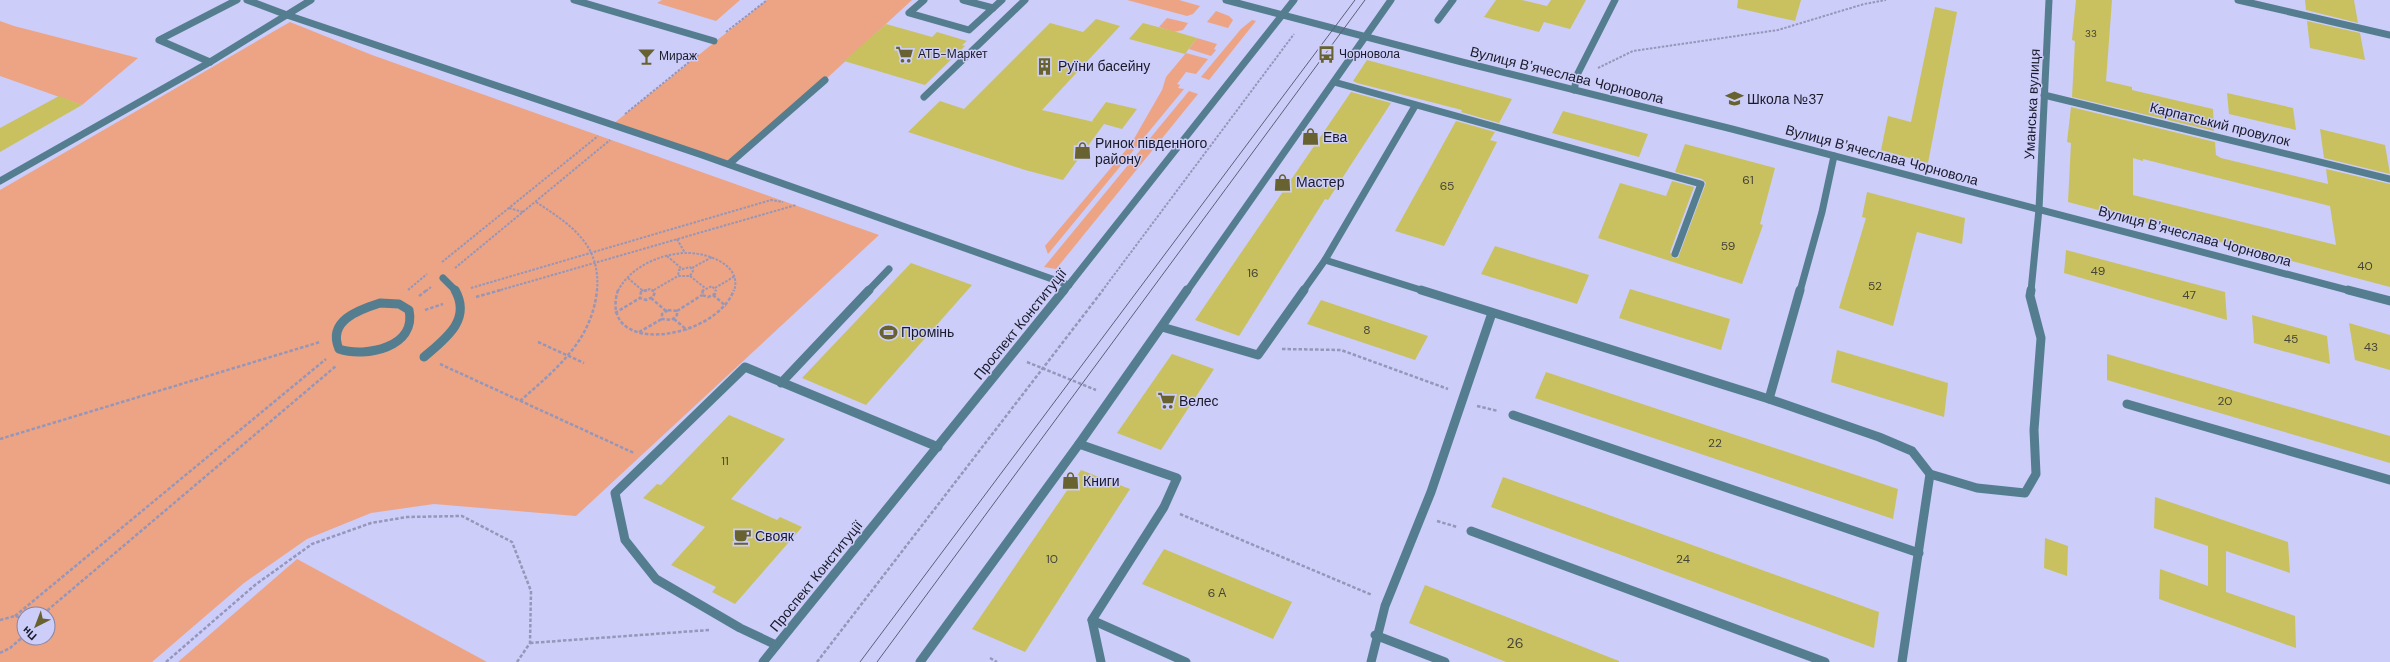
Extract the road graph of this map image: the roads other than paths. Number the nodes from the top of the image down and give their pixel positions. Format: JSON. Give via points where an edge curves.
{"nodes":[{"id":1,"x":238,"y":0,"type":"edge"},
{"id":2,"x":247,"y":0,"type":"edge"},
{"id":3,"x":311,"y":0,"type":"edge"},
{"id":4,"x":574,"y":0,"type":"edge"},
{"id":5,"x":924,"y":0,"type":"edge"},
{"id":6,"x":963,"y":0,"type":"edge"},
{"id":7,"x":1002,"y":0,"type":"edge"},
{"id":8,"x":1025,"y":0,"type":"edge"},
{"id":9,"x":1226,"y":0,"type":"edge"},
{"id":10,"x":1294,"y":0,"type":"edge"},
{"id":11,"x":1391,"y":0,"type":"edge"},
{"id":12,"x":1453,"y":0,"type":"edge"},
{"id":13,"x":1615,"y":0,"type":"edge"},
{"id":14,"x":2049,"y":0,"type":"edge"},
{"id":15,"x":2238,"y":0,"type":"edge"},
{"id":16,"x":993,"y":8,"type":"junction"},
{"id":17,"x":287,"y":14,"type":"junction"},
{"id":18,"x":1283,"y":15,"type":"junction"},
{"id":19,"x":1438,"y":20,"type":"dead end"},
{"id":20,"x":2390,"y":35,"type":"edge"},
{"id":21,"x":1366,"y":36,"type":"junction"},
{"id":22,"x":714,"y":41,"type":"road end"},
{"id":23,"x":210,"y":62,"type":"junction"},
{"id":24,"x":825,"y":80,"type":"dead end"},
{"id":25,"x":1334,"y":82,"type":"junction"},
{"id":26,"x":1574,"y":90,"type":"junction"},
{"id":27,"x":2044,"y":95,"type":"junction"},
{"id":28,"x":924,"y":97,"type":"dead end"},
{"id":29,"x":1415,"y":106,"type":"junction"},
{"id":30,"x":1834,"y":156,"type":"junction"},
{"id":31,"x":729,"y":164,"type":"junction"},
{"id":32,"x":2390,"y":179,"type":"edge"},
{"id":33,"x":0,"y":181,"type":"edge"},
{"id":34,"x":2039,"y":209,"type":"junction"},
{"id":35,"x":1675,"y":254,"type":"dead end"},
{"id":36,"x":1325,"y":260,"type":"junction"},
{"id":37,"x":889,"y":269,"type":"dead end"},
{"id":38,"x":443,"y":278,"type":"road end"},
{"id":39,"x":1069,"y":284,"type":"junction"},
{"id":40,"x":2390,"y":301,"type":"edge"},
{"id":41,"x":1492,"y":313,"type":"junction"},
{"id":42,"x":1162,"y":327,"type":"junction"},
{"id":43,"x":339,"y":349,"type":"joint"},
{"id":44,"x":424,"y":357,"type":"road end"},
{"id":45,"x":780,"y":383,"type":"junction"},
{"id":46,"x":1769,"y":399,"type":"junction"},
{"id":47,"x":2127,"y":404,"type":"dead end"},
{"id":48,"x":1514,"y":416,"type":"road end"},
{"id":49,"x":1079,"y":444,"type":"junction"},
{"id":50,"x":938,"y":447,"type":"junction"},
{"id":51,"x":1930,"y":474,"type":"junction"},
{"id":52,"x":2390,"y":480,"type":"edge"},
{"id":53,"x":1471,"y":531,"type":"road end"},
{"id":54,"x":1919,"y":553,"type":"junction"},
{"id":55,"x":1092,"y":620,"type":"junction"},
{"id":56,"x":1375,"y":635,"type":"junction"},
{"id":57,"x":776,"y":645,"type":"junction"},
{"id":58,"x":763,"y":662,"type":"edge"},
{"id":59,"x":920,"y":662,"type":"edge"},
{"id":60,"x":1101,"y":662,"type":"edge"},
{"id":61,"x":1186,"y":662,"type":"edge"},
{"id":62,"x":1371,"y":662,"type":"edge"},
{"id":63,"x":1445,"y":662,"type":"edge"},
{"id":64,"x":1825,"y":662,"type":"edge"},
{"id":65,"x":1902,"y":662,"type":"edge"}],
"edges":[{"from":1,"to":23,"type":"street","via":[[159,40]]},
{"from":2,"to":17,"type":"street"},
{"from":3,"to":17,"type":"street"},
{"from":4,"to":22,"type":"street"},
{"from":5,"to":16,"type":"street","via":[[909,13],[969,30]]},
{"from":6,"to":16,"type":"street"},
{"from":7,"to":16,"type":"street"},
{"from":8,"to":28,"type":"street"},
{"from":9,"to":18,"type":"street"},
{"from":10,"to":18,"type":"street","name":"Проспект Конституції"},
{"from":11,"to":21,"type":"street"},
{"from":12,"to":19,"type":"street"},
{"from":13,"to":26,"type":"street","via":[[1578,73]]},
{"from":14,"to":27,"type":"street","name":"Уманська вулиця"},
{"from":15,"to":20,"type":"street"},
{"from":17,"to":23,"type":"street"},
{"from":17,"to":31,"type":"street"},
{"from":18,"to":21,"type":"street"},
{"from":18,"to":39,"type":"street","name":"Проспект Конституції"},
{"from":21,"to":25,"type":"street"},
{"from":21,"to":26,"type":"street","name":"Вулиця Вʼячеслава Чорновола"},
{"from":23,"to":33,"type":"street"},
{"from":24,"to":31,"type":"street"},
{"from":25,"to":29,"type":"street"},
{"from":25,"to":42,"type":"street"},
{"from":26,"to":30,"type":"street","name":"Вулиця Вʼячеслава Чорновола"},
{"from":27,"to":32,"type":"street","name":"Карпатський провулок"},
{"from":27,"to":34,"type":"street","name":"Уманська вулиця"},
{"from":29,"to":35,"type":"street","via":[[1700,184]]},
{"from":29,"to":36,"type":"street"},
{"from":30,"to":34,"type":"street","name":"Вулиця Вʼячеслава Чорновола"},
{"from":30,"to":46,"type":"street","via":[[1822,212]]},
{"from":31,"to":39,"type":"street"},
{"from":34,"to":40,"type":"street","name":"Вулиця Вʼячеслава Чорновола"},
{"from":34,"to":51,"type":"street","name":"Уманська вулиця","via":[[2030,296],[2041,338],[2034,430],[2036,474],[2026,493],[2007,494],[1979,490]]},
{"from":36,"to":41,"type":"street"},
{"from":36,"to":42,"type":"street","via":[[1258,355]]},
{"from":37,"to":45,"type":"street"},
{"from":38,"to":44,"type":"street","via":[[460,297],[461,315],[455,329]]},
{"from":39,"to":50,"type":"street","name":"Проспект Конституції"},
{"from":41,"to":46,"type":"street"},
{"from":41,"to":56,"type":"street","via":[[1422,517]]},
{"from":42,"to":49,"type":"street"},
{"from":43,"to":43,"type":"street","via":[[334,338],[337,329],[354,313],[373,305],[392,303],[405,306],[412,315],[412,323],[407,331],[389,346],[376,351],[350,354]]},
{"from":45,"to":50,"type":"street"},
{"from":45,"to":57,"type":"street","via":[[745,367],[614,493],[625,540],[656,579],[740,628]]},
{"from":46,"to":51,"type":"street","via":[[1912,451]]},
{"from":47,"to":52,"type":"street"},
{"from":48,"to":54,"type":"street"},
{"from":49,"to":55,"type":"street","via":[[1177,478],[1164,507]]},
{"from":49,"to":59,"type":"street"},
{"from":50,"to":57,"type":"street","name":"Проспект Конституції"},
{"from":51,"to":54,"type":"street"},
{"from":53,"to":64,"type":"street"},
{"from":54,"to":65,"type":"street"},
{"from":55,"to":60,"type":"street"},
{"from":55,"to":61,"type":"street"},
{"from":56,"to":62,"type":"street"},
{"from":56,"to":63,"type":"street"},
{"from":57,"to":58,"type":"street","name":"Проспект Конституції"}]}
